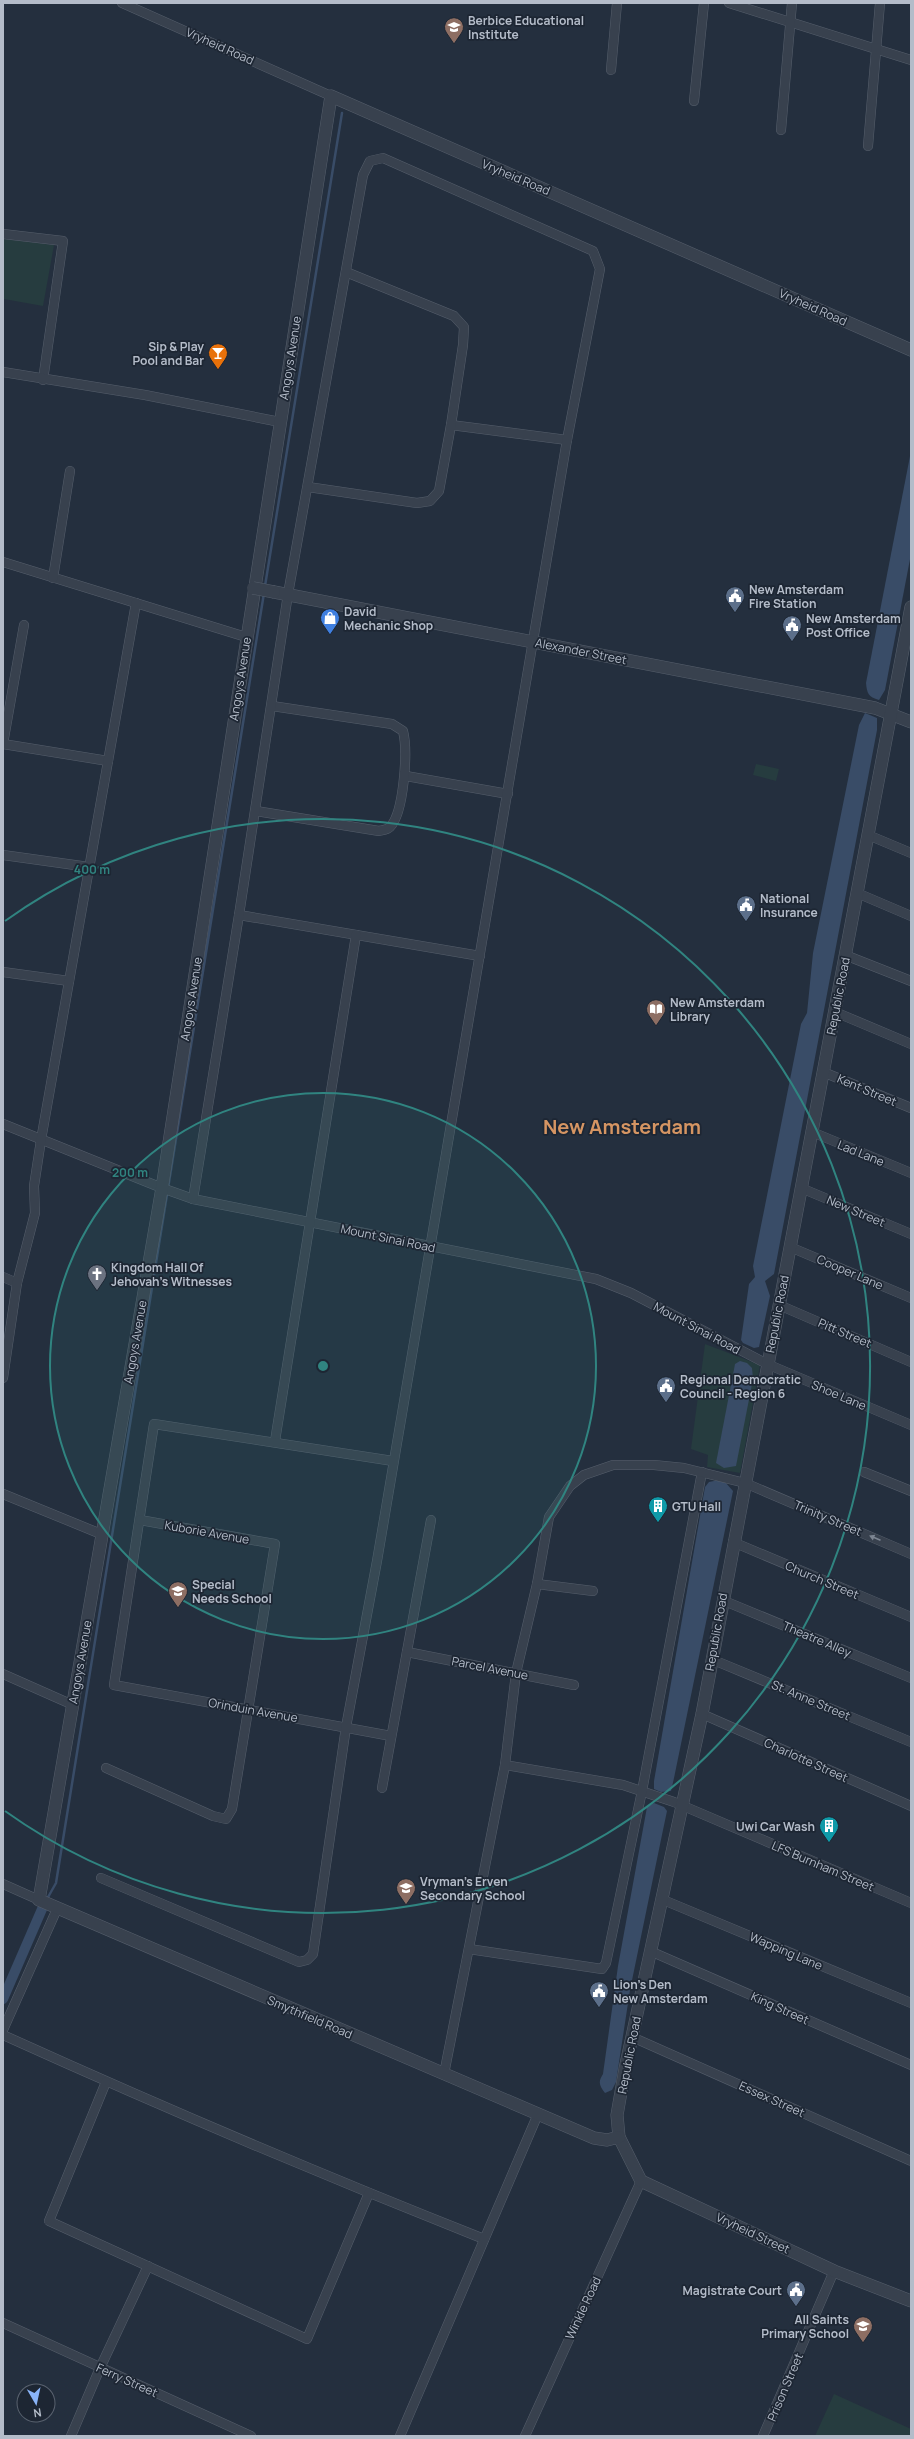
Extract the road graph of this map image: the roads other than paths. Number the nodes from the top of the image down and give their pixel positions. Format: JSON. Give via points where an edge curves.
{"nodes":[{"id":1,"x":122,"y":3,"type":"edge"},
{"id":2,"x":617,"y":3,"type":"edge"},
{"id":3,"x":704,"y":3,"type":"edge"},
{"id":4,"x":729,"y":3,"type":"edge"},
{"id":5,"x":792,"y":3,"type":"edge"},
{"id":6,"x":880,"y":3,"type":"edge"},
{"id":7,"x":790,"y":23,"type":"junction"},
{"id":8,"x":877,"y":49,"type":"junction"},
{"id":9,"x":911,"y":60,"type":"edge"},
{"id":10,"x":611,"y":70,"type":"dead end"},
{"id":11,"x":331,"y":96,"type":"junction"},
{"id":12,"x":694,"y":101,"type":"dead end"},
{"id":13,"x":781,"y":130,"type":"dead end"},
{"id":14,"x":868,"y":146,"type":"dead end"},
{"id":15,"x":3,"y":234,"type":"edge"},
{"id":16,"x":346,"y":272,"type":"junction"},
{"id":17,"x":911,"y":350,"type":"edge"},
{"id":18,"x":3,"y":372,"type":"edge"},
{"id":19,"x":43,"y":380,"type":"junction"},
{"id":20,"x":280,"y":422,"type":"junction"},
{"id":21,"x":451,"y":425,"type":"junction"},
{"id":22,"x":567,"y":440,"type":"junction"},
{"id":23,"x":70,"y":471,"type":"dead end"},
{"id":24,"x":308,"y":487,"type":"junction"},
{"id":25,"x":3,"y":562,"type":"edge"},
{"id":26,"x":53,"y":578,"type":"junction"},
{"id":27,"x":255,"y":587,"type":"junction"},
{"id":28,"x":288,"y":594,"type":"junction"},
{"id":29,"x":136,"y":603,"type":"junction"},
{"id":30,"x":911,"y":607,"type":"edge"},
{"id":31,"x":24,"y":625,"type":"dead end"},
{"id":32,"x":246,"y":637,"type":"junction"},
{"id":33,"x":532,"y":642,"type":"junction"},
{"id":34,"x":907,"y":655,"type":"edge"},
{"id":35,"x":272,"y":706,"type":"junction"},
{"id":36,"x":890,"y":713,"type":"junction"},
{"id":37,"x":911,"y":722,"type":"edge"},
{"id":38,"x":3,"y":744,"type":"edge"},
{"id":39,"x":108,"y":761,"type":"junction"},
{"id":40,"x":406,"y":776,"type":"junction"},
{"id":41,"x":508,"y":794,"type":"junction"},
{"id":42,"x":256,"y":811,"type":"junction"},
{"id":43,"x":868,"y":835,"type":"junction"},
{"id":44,"x":911,"y":853,"type":"edge"},
{"id":45,"x":3,"y":855,"type":"edge"},
{"id":46,"x":89,"y":867,"type":"junction"},
{"id":47,"x":857,"y":893,"type":"junction"},
{"id":48,"x":240,"y":915,"type":"junction"},
{"id":49,"x":911,"y":916,"type":"edge"},
{"id":50,"x":356,"y":935,"type":"junction"},
{"id":51,"x":846,"y":955,"type":"junction"},
{"id":52,"x":480,"y":956,"type":"junction"},
{"id":53,"x":3,"y":972,"type":"edge"},
{"id":54,"x":69,"y":981,"type":"junction"},
{"id":55,"x":911,"y":981,"type":"edge"},
{"id":56,"x":835,"y":1012,"type":"junction"},
{"id":57,"x":911,"y":1044,"type":"edge"},
{"id":58,"x":823,"y":1072,"type":"junction"},
{"id":59,"x":911,"y":1108,"type":"edge"},
{"id":60,"x":3,"y":1124,"type":"edge"},
{"id":61,"x":812,"y":1132,"type":"junction"},
{"id":62,"x":41,"y":1140,"type":"junction"},
{"id":63,"x":911,"y":1173,"type":"edge"},
{"id":64,"x":801,"y":1188,"type":"junction"},
{"id":65,"x":164,"y":1189,"type":"junction"},
{"id":66,"x":193,"y":1199,"type":"junction"},
{"id":67,"x":309,"y":1222,"type":"junction"},
{"id":68,"x":911,"y":1234,"type":"edge"},
{"id":69,"x":429,"y":1247,"type":"junction"},
{"id":70,"x":790,"y":1247,"type":"junction"},
{"id":71,"x":3,"y":1277,"type":"edge"},
{"id":72,"x":17,"y":1283,"type":"junction"},
{"id":73,"x":911,"y":1298,"type":"edge"},
{"id":74,"x":778,"y":1305,"type":"junction"},
{"id":75,"x":911,"y":1362,"type":"edge"},
{"id":76,"x":767,"y":1364,"type":"junction"},
{"id":77,"x":3,"y":1378,"type":"edge"},
{"id":78,"x":911,"y":1426,"type":"edge"},
{"id":79,"x":275,"y":1441,"type":"junction"},
{"id":80,"x":393,"y":1461,"type":"junction"},
{"id":81,"x":702,"y":1472,"type":"junction"},
{"id":82,"x":864,"y":1472,"type":"dead end"},
{"id":83,"x":745,"y":1483,"type":"junction"},
{"id":84,"x":911,"y":1491,"type":"edge"},
{"id":85,"x":3,"y":1494,"type":"edge"},
{"id":86,"x":140,"y":1520,"type":"junction"},
{"id":87,"x":431,"y":1520,"type":"dead end"},
{"id":88,"x":101,"y":1534,"type":"junction"},
{"id":89,"x":733,"y":1542,"type":"junction"},
{"id":90,"x":911,"y":1554,"type":"edge"},
{"id":91,"x":537,"y":1584,"type":"junction"},
{"id":92,"x":593,"y":1591,"type":"dead end"},
{"id":93,"x":722,"y":1600,"type":"junction"},
{"id":94,"x":911,"y":1617,"type":"edge"},
{"id":95,"x":407,"y":1652,"type":"junction"},
{"id":96,"x":711,"y":1658,"type":"junction"},
{"id":97,"x":516,"y":1673,"type":"junction"},
{"id":98,"x":3,"y":1674,"type":"edge"},
{"id":99,"x":911,"y":1678,"type":"edge"},
{"id":100,"x":574,"y":1685,"type":"dead end"},
{"id":101,"x":73,"y":1705,"type":"junction"},
{"id":102,"x":248,"y":1709,"type":"junction"},
{"id":103,"x":702,"y":1714,"type":"junction"},
{"id":104,"x":346,"y":1727,"type":"junction"},
{"id":105,"x":391,"y":1736,"type":"junction"},
{"id":106,"x":911,"y":1742,"type":"edge"},
{"id":107,"x":505,"y":1765,"type":"junction"},
{"id":108,"x":106,"y":1768,"type":"dead end"},
{"id":109,"x":382,"y":1788,"type":"dead end"},
{"id":110,"x":642,"y":1791,"type":"junction"},
{"id":111,"x":911,"y":1806,"type":"edge"},
{"id":112,"x":682,"y":1807,"type":"junction"},
{"id":113,"x":101,"y":1878,"type":"dead end"},
{"id":114,"x":3,"y":1884,"type":"edge"},
{"id":115,"x":661,"y":1899,"type":"junction"},
{"id":116,"x":39,"y":1900,"type":"junction"},
{"id":117,"x":911,"y":1903,"type":"edge"},
{"id":118,"x":57,"y":1909,"type":"junction"},
{"id":119,"x":469,"y":1948,"type":"junction"},
{"id":120,"x":650,"y":1952,"type":"junction"},
{"id":121,"x":911,"y":2003,"type":"edge"},
{"id":122,"x":3,"y":2030,"type":"edge"},
{"id":123,"x":3,"y":2036,"type":"edge"},
{"id":124,"x":632,"y":2037,"type":"junction"},
{"id":125,"x":911,"y":2065,"type":"edge"},
{"id":126,"x":444,"y":2074,"type":"junction"},
{"id":127,"x":106,"y":2082,"type":"junction"},
{"id":128,"x":538,"y":2114,"type":"junction"},
{"id":129,"x":619,"y":2137,"type":"junction"},
{"id":130,"x":911,"y":2161,"type":"edge"},
{"id":131,"x":642,"y":2181,"type":"junction"},
{"id":132,"x":369,"y":2193,"type":"junction"},
{"id":133,"x":484,"y":2239,"type":"junction"},
{"id":134,"x":148,"y":2266,"type":"junction"},
{"id":135,"x":834,"y":2271,"type":"junction"},
{"id":136,"x":911,"y":2301,"type":"edge"},
{"id":137,"x":3,"y":2323,"type":"edge"},
{"id":138,"x":100,"y":2368,"type":"junction"},
{"id":139,"x":71,"y":2436,"type":"edge"},
{"id":140,"x":251,"y":2436,"type":"edge"},
{"id":141,"x":400,"y":2436,"type":"edge"},
{"id":142,"x":524,"y":2436,"type":"edge"},
{"id":143,"x":763,"y":2436,"type":"edge"}],
"edges":[{"from":1,"to":11,"type":"street","name":"Vryheid Road"},
{"from":2,"to":10,"type":"street"},
{"from":3,"to":12,"type":"street"},
{"from":4,"to":7,"type":"street"},
{"from":5,"to":7,"type":"street"},
{"from":6,"to":8,"type":"street"},
{"from":7,"to":8,"type":"street"},
{"from":7,"to":13,"type":"street"},
{"from":8,"to":9,"type":"street"},
{"from":8,"to":14,"type":"street"},
{"from":11,"to":17,"type":"street","name":"Vryheid Road"},
{"from":11,"to":20,"type":"street","name":"Angoys Avenue"},
{"from":15,"to":19,"type":"street","via":[[63,242]]},
{"from":16,"to":21,"type":"street","via":[[454,316],[464,327],[464,345]]},
{"from":16,"to":22,"type":"street","via":[[363,175],[370,161],[383,158],[593,251],[600,269]]},
{"from":16,"to":24,"type":"street"},
{"from":18,"to":19,"type":"street"},
{"from":19,"to":20,"type":"street","via":[[145,395]]},
{"from":20,"to":27,"type":"street","name":"Angoys Avenue"},
{"from":21,"to":22,"type":"street"},
{"from":21,"to":24,"type":"street","via":[[439,491],[430,501],[417,503]]},
{"from":22,"to":33,"type":"street"},
{"from":23,"to":26,"type":"street"},
{"from":24,"to":28,"type":"street"},
{"from":25,"to":26,"type":"street"},
{"from":26,"to":29,"type":"street"},
{"from":27,"to":28,"type":"street","name":"Alexander Street","bridge":true},
{"from":27,"to":32,"type":"street","name":"Angoys Avenue"},
{"from":28,"to":33,"type":"street","name":"Alexander Street"},
{"from":28,"to":35,"type":"street"},
{"from":29,"to":32,"type":"street"},
{"from":29,"to":39,"type":"street"},
{"from":30,"to":34,"type":"street","name":"Republic Road"},
{"from":31,"to":38,"type":"street"},
{"from":32,"to":65,"type":"street","name":"Angoys Avenue"},
{"from":33,"to":36,"type":"street","name":"Alexander Street","via":[[876,708]]},
{"from":33,"to":41,"type":"street"},
{"from":34,"to":36,"type":"street","name":"Republic Road"},
{"from":35,"to":40,"type":"street","via":[[392,724],[403,731],[406,743]]},
{"from":35,"to":42,"type":"street"},
{"from":36,"to":37,"type":"street","name":"Alexander Street"},
{"from":36,"to":43,"type":"street","name":"Republic Road"},
{"from":38,"to":39,"type":"street"},
{"from":39,"to":46,"type":"street"},
{"from":40,"to":41,"type":"street"},
{"from":40,"to":42,"type":"street","via":[[394,822],[389,829],[379,831]]},
{"from":41,"to":52,"type":"street"},
{"from":42,"to":48,"type":"street"},
{"from":43,"to":44,"type":"street"},
{"from":43,"to":47,"type":"street","name":"Republic Road"},
{"from":45,"to":46,"type":"street"},
{"from":46,"to":54,"type":"street"},
{"from":47,"to":49,"type":"street"},
{"from":47,"to":51,"type":"street","name":"Republic Road"},
{"from":48,"to":50,"type":"street"},
{"from":48,"to":66,"type":"street"},
{"from":50,"to":52,"type":"street"},
{"from":50,"to":67,"type":"street"},
{"from":51,"to":55,"type":"street"},
{"from":51,"to":56,"type":"street","name":"Republic Road"},
{"from":52,"to":69,"type":"street"},
{"from":53,"to":54,"type":"street"},
{"from":54,"to":62,"type":"street"},
{"from":56,"to":57,"type":"street"},
{"from":56,"to":58,"type":"street","name":"Republic Road"},
{"from":58,"to":59,"type":"street","name":"Kent Street"},
{"from":58,"to":61,"type":"street","name":"Republic Road"},
{"from":60,"to":62,"type":"street","name":"Mount Sinai Road"},
{"from":61,"to":63,"type":"street","name":"Lad Lane"},
{"from":61,"to":64,"type":"street","name":"Republic Road"},
{"from":62,"to":65,"type":"street","name":"Mount Sinai Road"},
{"from":62,"to":72,"type":"street","via":[[34,1186],[35,1213]]},
{"from":64,"to":68,"type":"street","name":"New Street"},
{"from":64,"to":70,"type":"street","name":"Republic Road"},
{"from":65,"to":66,"type":"street","name":"Mount Sinai Road"},
{"from":65,"to":88,"type":"street","name":"Angoys Avenue"},
{"from":66,"to":67,"type":"street","name":"Mount Sinai Road"},
{"from":67,"to":69,"type":"street","name":"Mount Sinai Road"},
{"from":67,"to":79,"type":"street"},
{"from":69,"to":76,"type":"street","name":"Mount Sinai Road","via":[[596,1279],[631,1293]]},
{"from":69,"to":80,"type":"street"},
{"from":70,"to":73,"type":"street","name":"Cooper Lane"},
{"from":70,"to":74,"type":"street","name":"Republic Road"},
{"from":71,"to":72,"type":"street"},
{"from":72,"to":77,"type":"street"},
{"from":74,"to":75,"type":"street","name":"Pitt Street"},
{"from":74,"to":76,"type":"street","name":"Republic Road"},
{"from":76,"to":78,"type":"street","name":"Shoe Lane"},
{"from":76,"to":83,"type":"street","name":"Republic Road"},
{"from":79,"to":80,"type":"street"},
{"from":79,"to":86,"type":"street","via":[[154,1424]]},
{"from":80,"to":104,"type":"street"},
{"from":81,"to":83,"type":"street","name":"Trinity Street"},
{"from":81,"to":91,"type":"street","name":"Trinity Street","via":[[654,1465],[613,1465],[584,1475],[570,1486],[549,1517]]},
{"from":81,"to":110,"type":"street"},
{"from":82,"to":84,"type":"street"},
{"from":83,"to":89,"type":"street","name":"Republic Road"},
{"from":90,"to":83,"type":"street","name":"Trinity Street","one_way":true},
{"from":85,"to":88,"type":"street"},
{"from":86,"to":102,"type":"street","name":"Orinduin Avenue","via":[[114,1685]]},
{"from":86,"to":102,"type":"street","name":"Kuborie Avenue","via":[[275,1544]]},
{"from":87,"to":95,"type":"street"},
{"from":88,"to":101,"type":"street","name":"Angoys Avenue"},
{"from":89,"to":93,"type":"street","name":"Republic Road"},
{"from":89,"to":94,"type":"street","name":"Church Street"},
{"from":91,"to":92,"type":"street"},
{"from":91,"to":97,"type":"street","name":"Trinity Street"},
{"from":93,"to":96,"type":"street","name":"Republic Road"},
{"from":93,"to":99,"type":"street","name":"Theatre Alley"},
{"from":95,"to":97,"type":"street","name":"Parcel Avenue"},
{"from":95,"to":105,"type":"street"},
{"from":96,"to":103,"type":"street","name":"Republic Road"},
{"from":96,"to":106,"type":"street","name":"St. Anne Street"},
{"from":97,"to":100,"type":"street","name":"Parcel Avenue"},
{"from":97,"to":107,"type":"street","name":"Trinity Street"},
{"from":98,"to":101,"type":"street"},
{"from":101,"to":116,"type":"street","name":"Angoys Avenue"},
{"from":102,"to":104,"type":"street","name":"Orinduin Avenue"},
{"from":102,"to":108,"type":"street","via":[[232,1809],[226,1819],[213,1816]]},
{"from":103,"to":111,"type":"street","name":"Charlotte Street"},
{"from":103,"to":112,"type":"street","name":"Republic Road"},
{"from":104,"to":105,"type":"street","name":"Orinduin Avenue"},
{"from":104,"to":113,"type":"street","via":[[313,1954],[307,1960],[299,1962]]},
{"from":105,"to":109,"type":"street"},
{"from":107,"to":110,"type":"street","name":"LFS Burnham Street","via":[[623,1785]]},
{"from":107,"to":119,"type":"street","name":"Trinity Street"},
{"from":110,"to":112,"type":"street","name":"LFS Burnham Street"},
{"from":110,"to":119,"type":"street","via":[[606,1963],[602,1969]]},
{"from":112,"to":115,"type":"street","name":"Republic Road"},
{"from":112,"to":117,"type":"street","name":"LFS Burnham Street"},
{"from":114,"to":116,"type":"street","name":"Smythfield Road"},
{"from":115,"to":120,"type":"street","name":"Republic Road"},
{"from":115,"to":121,"type":"street","name":"Wapping Lane"},
{"from":116,"to":118,"type":"street","name":"Smythfield Road"},
{"from":118,"to":122,"type":"street"},
{"from":118,"to":126,"type":"street","name":"Smythfield Road"},
{"from":119,"to":126,"type":"street","name":"Trinity Street"},
{"from":120,"to":124,"type":"street","name":"Republic Road"},
{"from":120,"to":125,"type":"street","name":"King Street"},
{"from":123,"to":127,"type":"street"},
{"from":124,"to":129,"type":"street","name":"Republic Road","via":[[617,2115]]},
{"from":124,"to":130,"type":"street","name":"Essex Street"},
{"from":126,"to":128,"type":"street","name":"Smythfield Road"},
{"from":127,"to":132,"type":"street"},
{"from":127,"to":134,"type":"street","via":[[49,2221]]},
{"from":128,"to":129,"type":"street","name":"Smythfield Road","via":[[594,2138],[607,2140]]},
{"from":128,"to":133,"type":"street"},
{"from":129,"to":131,"type":"street"},
{"from":131,"to":135,"type":"street","name":"Vryheid Street"},
{"from":131,"to":142,"type":"street","name":"Winkle Road"},
{"from":132,"to":133,"type":"street"},
{"from":132,"to":134,"type":"street","via":[[307,2339]]},
{"from":133,"to":141,"type":"street"},
{"from":134,"to":138,"type":"street"},
{"from":135,"to":136,"type":"street","name":"Vryheid Street"},
{"from":135,"to":143,"type":"street","name":"Prison Street"},
{"from":137,"to":138,"type":"street","name":"Ferry Street"},
{"from":138,"to":139,"type":"street"},
{"from":138,"to":140,"type":"street","name":"Ferry Street"}]}
